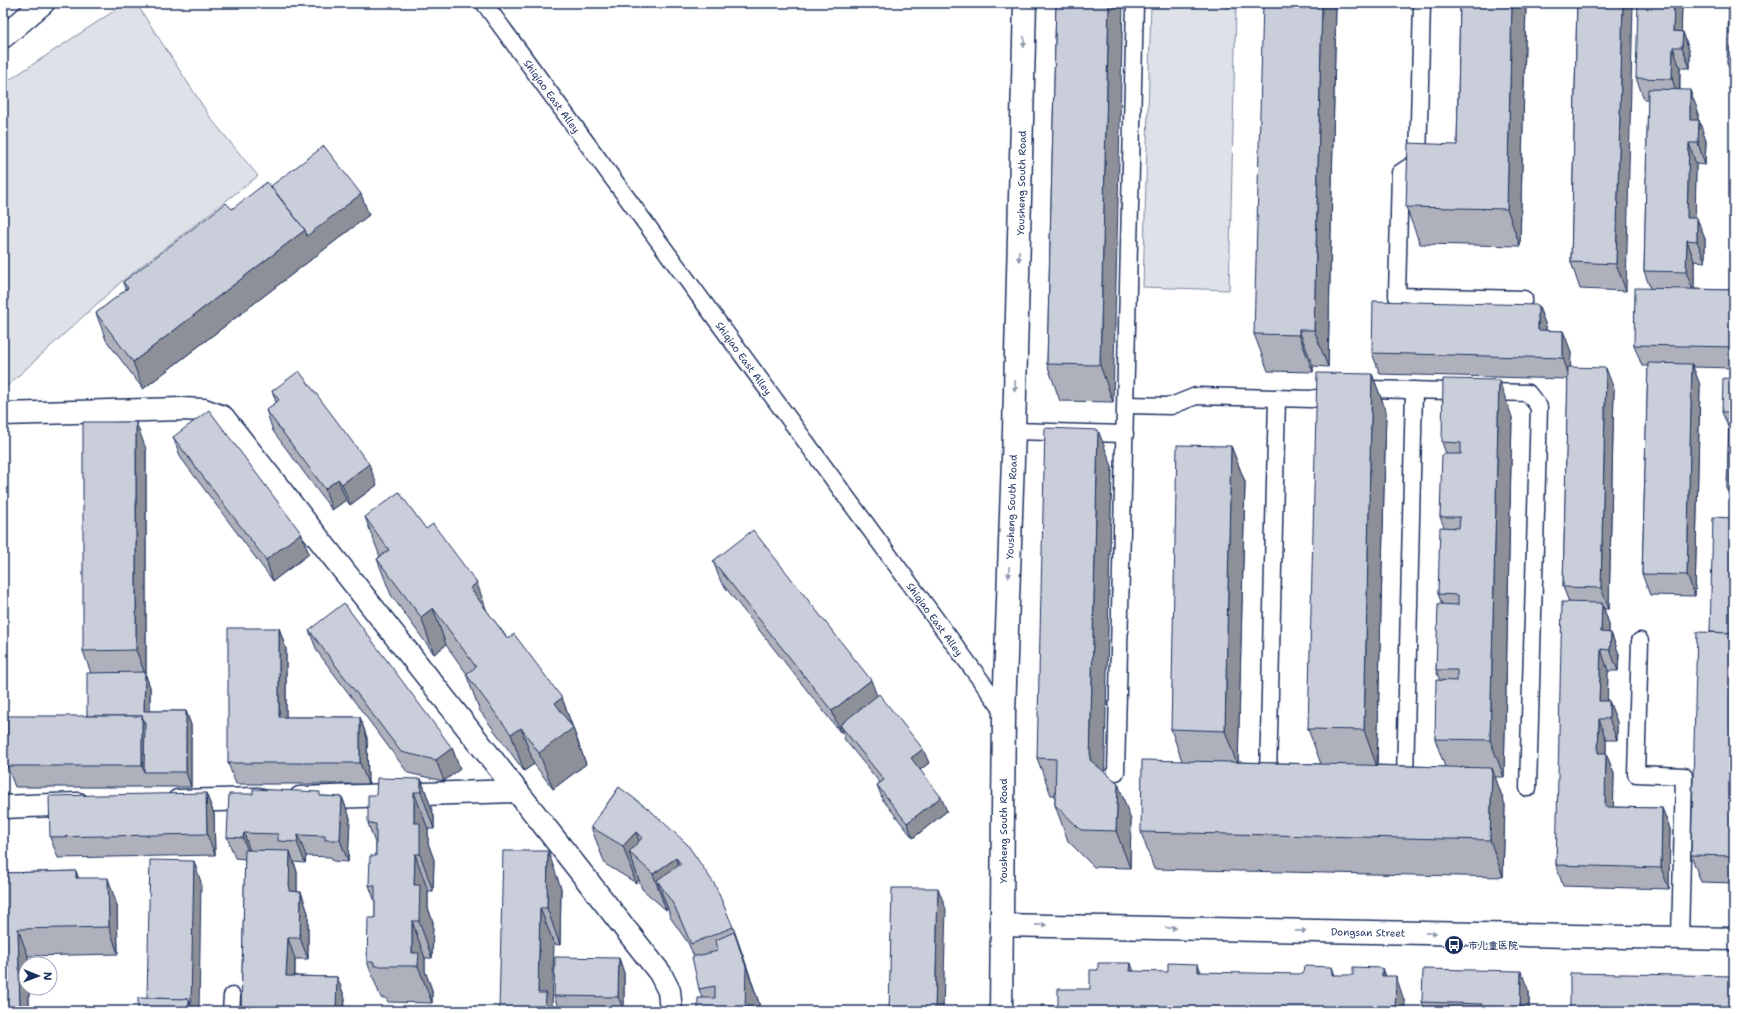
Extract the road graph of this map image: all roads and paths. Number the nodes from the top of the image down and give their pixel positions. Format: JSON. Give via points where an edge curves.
{"nodes":[{"id":1,"x":42,"y":3,"type":"edge"},
{"id":2,"x":55,"y":3,"type":"edge"},
{"id":3,"x":484,"y":3,"type":"edge"},
{"id":4,"x":1025,"y":3,"type":"edge"},
{"id":5,"x":1135,"y":3,"type":"edge"},
{"id":6,"x":1422,"y":3,"type":"edge"},
{"id":7,"x":3,"y":37,"type":"edge"},
{"id":8,"x":3,"y":43,"type":"edge"},
{"id":9,"x":1524,"y":299,"type":"dead end"},
{"id":10,"x":1414,"y":390,"type":"junction"},
{"id":11,"x":1277,"y":398,"type":"junction"},
{"id":12,"x":1126,"y":405,"type":"junction"},
{"id":13,"x":3,"y":414,"type":"edge"},
{"id":14,"x":1014,"y":431,"type":"junction"},
{"id":15,"x":1125,"y":434,"type":"junction"},
{"id":16,"x":1640,"y":641,"type":"dead end"},
{"id":17,"x":1004,"y":712,"type":"junction"},
{"id":18,"x":1116,"y":772,"type":"dead end"},
{"id":19,"x":1268,"y":777,"type":"edge"},
{"id":20,"x":1405,"y":778,"type":"edge"},
{"id":21,"x":1528,"y":788,"type":"dead end"},
{"id":22,"x":517,"y":791,"type":"junction"},
{"id":23,"x":161,"y":802,"type":"edge"},
{"id":24,"x":98,"y":804,"type":"edge"},
{"id":25,"x":3,"y":806,"type":"edge"},
{"id":26,"x":1002,"y":925,"type":"junction"},
{"id":27,"x":1680,"y":938,"type":"junction"},
{"id":28,"x":1734,"y":939,"type":"edge"},
{"id":29,"x":670,"y":1011,"type":"edge"},
{"id":30,"x":1000,"y":1011,"type":"edge"}],
"edges":[{"from":1,"to":7,"type":"street"},
{"from":2,"to":8,"type":"street"},
{"from":3,"to":17,"type":"lane","name":"Shiqiao East Alley"},
{"from":4,"to":14,"type":"street","name":"Yousheng South Road","one_way":true},
{"from":5,"to":12,"type":"lane"},
{"from":6,"to":9,"type":"lane","via":[[1418,161],[1400,173],[1397,296]]},
{"from":10,"to":11,"type":"lane","via":[[1369,389],[1311,400]]},
{"from":10,"to":20,"type":"lane"},
{"from":10,"to":21,"type":"lane","via":[[1528,393],[1539,407]]},
{"from":11,"to":12,"type":"lane","via":[[1196,396],[1171,406]]},
{"from":11,"to":19,"type":"lane"},
{"from":12,"to":15,"type":"lane"},
{"from":13,"to":22,"type":"street","via":[[181,408],[204,410],[224,417]]},
{"from":14,"to":15,"type":"lane"},
{"from":14,"to":17,"type":"street","name":"Yousheng South Road","one_way":true},
{"from":15,"to":18,"type":"lane"},
{"from":16,"to":27,"type":"lane","via":[[1636,774],[1684,776]]},
{"from":17,"to":26,"type":"street","name":"Yousheng South Road"},
{"from":22,"to":23,"type":"street"},
{"from":22,"to":29,"type":"street","via":[[660,973],[670,991]]},
{"from":24,"to":25,"type":"street"},
{"from":26,"to":27,"type":"street","name":"Dongsan Street","one_way":true},
{"from":26,"to":30,"type":"street","name":"Yousheng South Road"},
{"from":27,"to":28,"type":"street","name":"Dongsan Street"}]}
